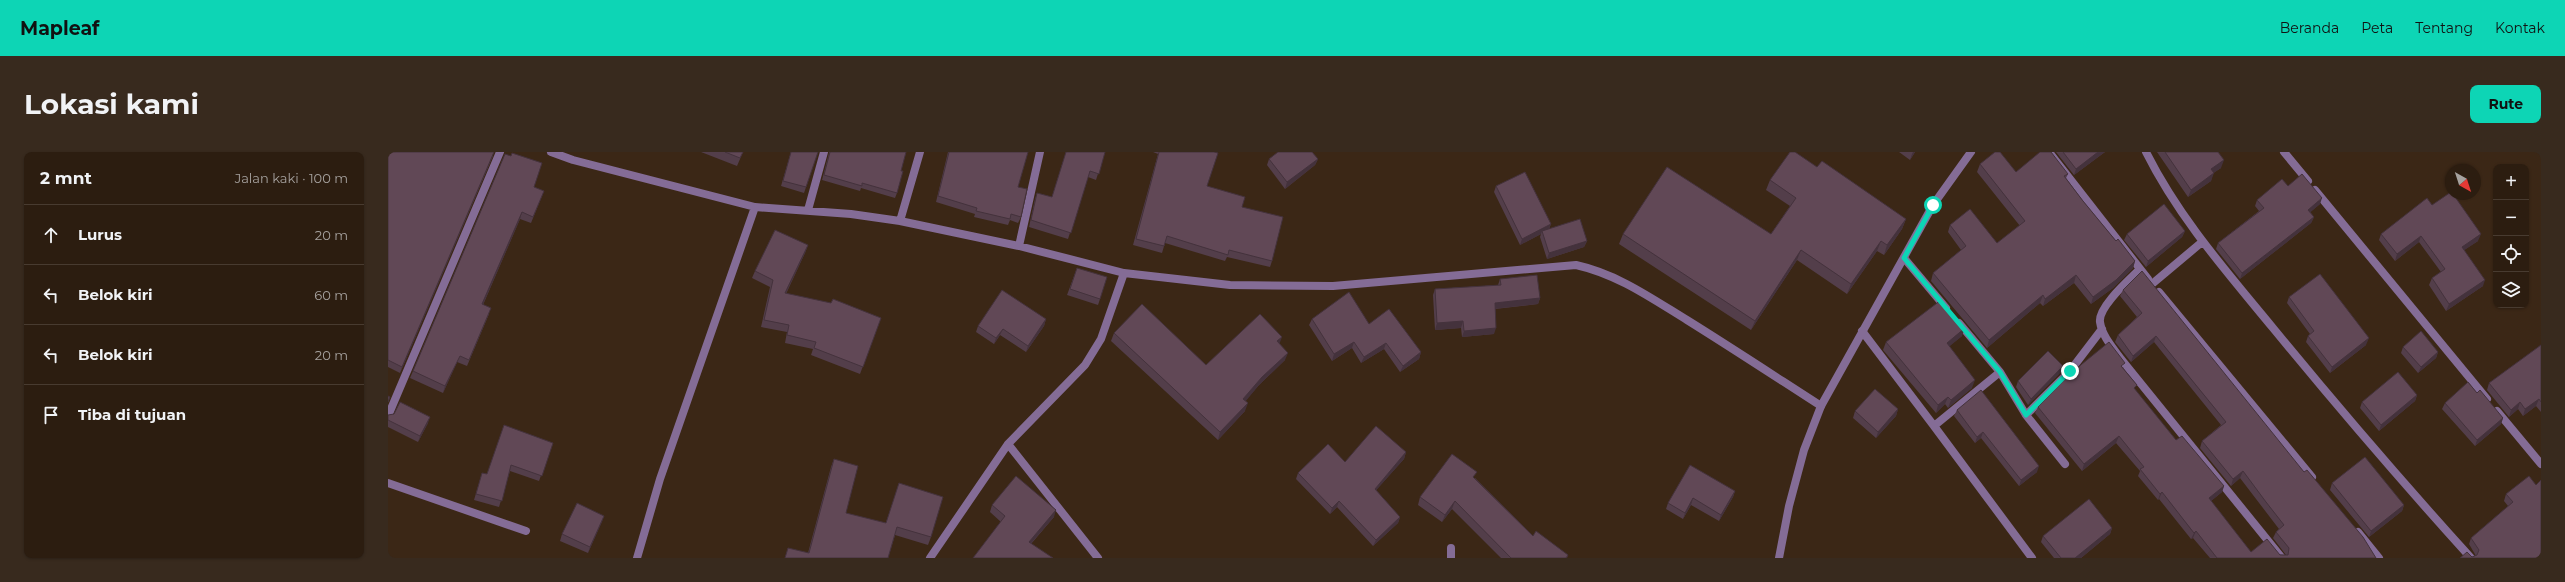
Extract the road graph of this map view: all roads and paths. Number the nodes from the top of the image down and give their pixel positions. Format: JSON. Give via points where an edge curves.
{"nodes":[{"id":1,"x":500,"y":152,"type":"edge"},
{"id":2,"x":552,"y":152,"type":"edge"},
{"id":3,"x":824,"y":152,"type":"edge"},
{"id":4,"x":920,"y":152,"type":"edge"},
{"id":5,"x":1040,"y":152,"type":"edge"},
{"id":6,"x":1971,"y":152,"type":"edge"},
{"id":7,"x":2049,"y":152,"type":"edge"},
{"id":8,"x":2146,"y":152,"type":"edge"},
{"id":9,"x":2284,"y":152,"type":"edge"},
{"id":10,"x":756,"y":207,"type":"junction"},
{"id":11,"x":808,"y":210,"type":"junction"},
{"id":12,"x":900,"y":221,"type":"junction"},
{"id":13,"x":2202,"y":242,"type":"junction"},
{"id":14,"x":1019,"y":246,"type":"junction"},
{"id":15,"x":1904,"y":258,"type":"junction"},
{"id":16,"x":2140,"y":269,"type":"junction"},
{"id":17,"x":1124,"y":273,"type":"junction"},
{"id":18,"x":2152,"y":284,"type":"junction"},
{"id":19,"x":2102,"y":329,"type":"junction"},
{"id":20,"x":1862,"y":331,"type":"junction"},
{"id":21,"x":2000,"y":372,"type":"junction"},
{"id":22,"x":1820,"y":406,"type":"junction"},
{"id":23,"x":2026,"y":415,"type":"junction"},
{"id":24,"x":388,"y":416,"type":"edge"},
{"id":25,"x":1934,"y":426,"type":"junction"},
{"id":26,"x":1008,"y":444,"type":"junction"},
{"id":27,"x":2065,"y":464,"type":"dead end"},
{"id":28,"x":2541,"y":464,"type":"edge"},
{"id":29,"x":388,"y":483,"type":"edge"},
{"id":30,"x":2319,"y":485,"type":"edge"},
{"id":31,"x":2354,"y":528,"type":"edge"},
{"id":32,"x":526,"y":531,"type":"dead end"},
{"id":33,"x":1452,"y":548,"type":"dead end"},
{"id":34,"x":637,"y":558,"type":"edge"},
{"id":35,"x":930,"y":558,"type":"edge"},
{"id":36,"x":1098,"y":558,"type":"edge"},
{"id":37,"x":1451,"y":558,"type":"edge"},
{"id":38,"x":1779,"y":558,"type":"edge"},
{"id":39,"x":2032,"y":558,"type":"edge"},
{"id":40,"x":2282,"y":558,"type":"edge"},
{"id":41,"x":2379,"y":558,"type":"edge"},
{"id":42,"x":2471,"y":558,"type":"edge"}],
"edges":[{"from":1,"to":24,"type":"street"},
{"from":2,"to":10,"type":"street","via":[[573,160]]},
{"from":3,"to":11,"type":"street"},
{"from":4,"to":12,"type":"street"},
{"from":5,"to":14,"type":"street"},
{"from":6,"to":15,"type":"street","via":[[1933,205]]},
{"from":7,"to":16,"type":"street"},
{"from":8,"to":13,"type":"street","via":[[2166,190]]},
{"from":9,"to":28,"type":"street"},
{"from":10,"to":11,"type":"street"},
{"from":10,"to":34,"type":"street","via":[[660,478]]},
{"from":11,"to":12,"type":"street"},
{"from":12,"to":14,"type":"street"},
{"from":13,"to":18,"type":"street"},
{"from":13,"to":42,"type":"street","via":[[2354,426]]},
{"from":14,"to":17,"type":"street"},
{"from":15,"to":20,"type":"street"},
{"from":15,"to":21,"type":"street"},
{"from":16,"to":18,"type":"street"},
{"from":16,"to":19,"type":"street","via":[[2103,308],[2099,317]]},
{"from":17,"to":22,"type":"street","via":[[1230,285],[1333,286],[1576,265],[1626,283],[1752,360]]},
{"from":17,"to":26,"type":"street","via":[[1101,339],[1085,365]]},
{"from":18,"to":30,"type":"street"},
{"from":19,"to":23,"type":"street","via":[[2070,371]]},
{"from":19,"to":40,"type":"street","via":[[2121,359]]},
{"from":20,"to":22,"type":"street"},
{"from":20,"to":25,"type":"street"},
{"from":21,"to":23,"type":"street"},
{"from":21,"to":25,"type":"street"},
{"from":22,"to":38,"type":"street","via":[[1788,506]]},
{"from":23,"to":27,"type":"street"},
{"from":25,"to":39,"type":"street"},
{"from":26,"to":35,"type":"street"},
{"from":26,"to":36,"type":"street"},
{"from":29,"to":32,"type":"street"},
{"from":31,"to":41,"type":"street"},
{"from":33,"to":37,"type":"street"}]}
